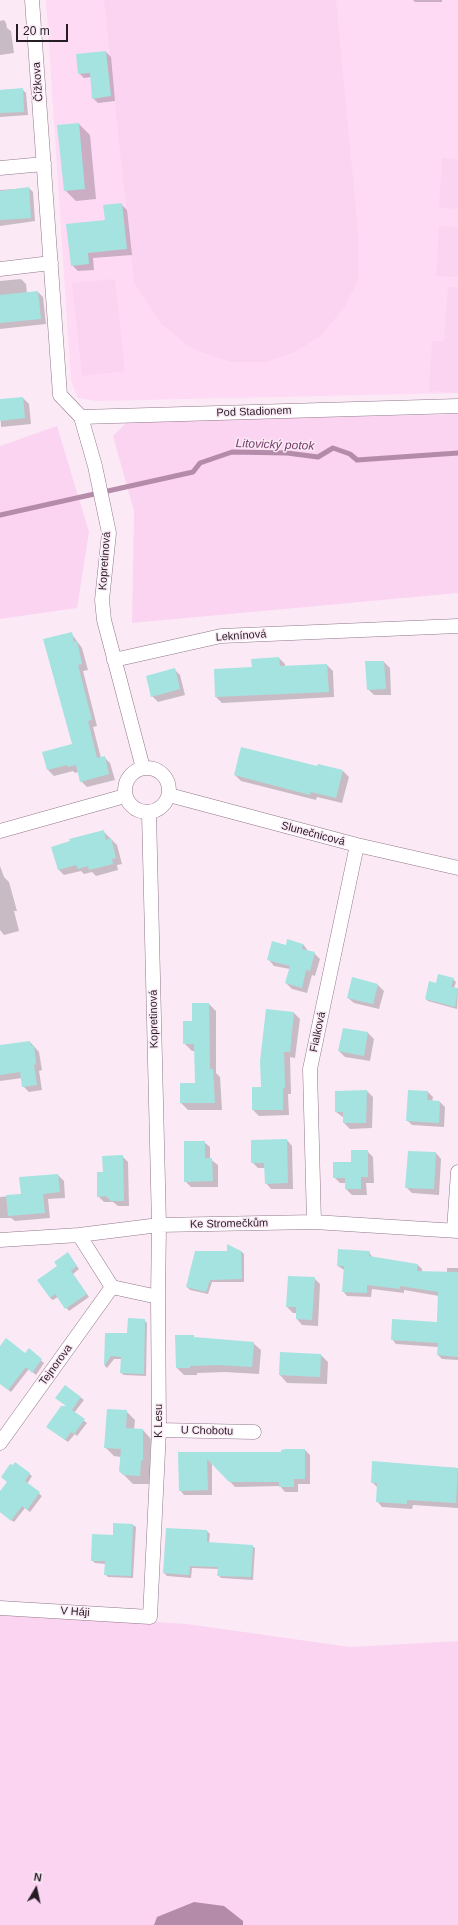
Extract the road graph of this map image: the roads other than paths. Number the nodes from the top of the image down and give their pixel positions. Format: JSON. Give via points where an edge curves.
{"nodes":[{"id":1,"x":32,"y":0,"type":"edge"},
{"id":2,"x":44,"y":164,"type":"junction"},
{"id":3,"x":0,"y":168,"type":"edge"},
{"id":4,"x":51,"y":263,"type":"junction"},
{"id":5,"x":0,"y":269,"type":"edge"},
{"id":6,"x":458,"y":406,"type":"edge"},
{"id":7,"x":81,"y":417,"type":"junction"},
{"id":8,"x":458,"y":626,"type":"edge"},
{"id":9,"x":114,"y":660,"type":"junction"},
{"id":10,"x":143,"y":768,"type":"junction"},
{"id":11,"x":169,"y":795,"type":"junction"},
{"id":12,"x":126,"y":796,"type":"junction"},
{"id":13,"x":149,"y":812,"type":"junction"},
{"id":14,"x":0,"y":831,"type":"edge"},
{"id":15,"x":357,"y":845,"type":"junction"},
{"id":16,"x":458,"y":868,"type":"edge"},
{"id":17,"x":458,"y":1172,"type":"edge"},
{"id":18,"x":314,"y":1222,"type":"junction"},
{"id":19,"x":159,"y":1226,"type":"junction"},
{"id":20,"x":456,"y":1230,"type":"edge"},
{"id":21,"x":79,"y":1235,"type":"junction"},
{"id":22,"x":0,"y":1240,"type":"edge"},
{"id":23,"x":112,"y":1287,"type":"junction"},
{"id":24,"x":158,"y":1297,"type":"junction"},
{"id":25,"x":159,"y":1430,"type":"junction"},
{"id":26,"x":254,"y":1432,"type":"dead end"},
{"id":27,"x":0,"y":1443,"type":"edge"},
{"id":28,"x":0,"y":1608,"type":"edge"},
{"id":29,"x":150,"y":1617,"type":"joint"}],
"edges":[{"from":1,"to":2,"type":"street","name":"Čížkova"},
{"from":2,"to":3,"type":"street"},
{"from":2,"to":4,"type":"street","name":"Čížkova"},
{"from":4,"to":5,"type":"street"},
{"from":4,"to":7,"type":"street","name":"Čížkova","via":[[60,395]]},
{"from":6,"to":7,"type":"street","name":"Pod Stadionem"},
{"from":7,"to":9,"type":"street","name":"Kopretinová","via":[[107,516],[109,538],[102,600]]},
{"from":8,"to":9,"type":"street","name":"Leknínová","via":[[220,636]]},
{"from":9,"to":10,"type":"street"},
{"from":10,"to":11,"type":"street","via":[[156,770],[163,775],[168,782]]},
{"from":10,"to":12,"type":"street","via":[[132,774],[127,781]]},
{"from":11,"to":13,"type":"street","via":[[163,806]]},
{"from":11,"to":15,"type":"street","name":"Slunečnicová"},
{"from":12,"to":13,"type":"street","via":[[131,806],[138,811]]},
{"from":12,"to":14,"type":"street"},
{"from":13,"to":19,"type":"street","name":"Kopretinová"},
{"from":15,"to":16,"type":"street","name":"Slunečnicová"},
{"from":15,"to":18,"type":"street","name":"Fialková","via":[[310,1069]]},
{"from":17,"to":20,"type":"street"},
{"from":18,"to":19,"type":"street","name":"Ke Stromečkům"},
{"from":18,"to":20,"type":"street","name":"Ke Stromečkům"},
{"from":19,"to":21,"type":"street","name":"Ke Stromečkům"},
{"from":19,"to":24,"type":"street","name":"K Lesu"},
{"from":21,"to":22,"type":"street","name":"Ke Stromečkům"},
{"from":21,"to":23,"type":"street"},
{"from":23,"to":24,"type":"street"},
{"from":23,"to":27,"type":"street","name":"Tejnorova"},
{"from":24,"to":25,"type":"street","name":"K Lesu"},
{"from":25,"to":26,"type":"street","name":"U Chobotu"},
{"from":25,"to":29,"type":"street","name":"K Lesu"},
{"from":28,"to":29,"type":"street","name":"V Háji"}]}
